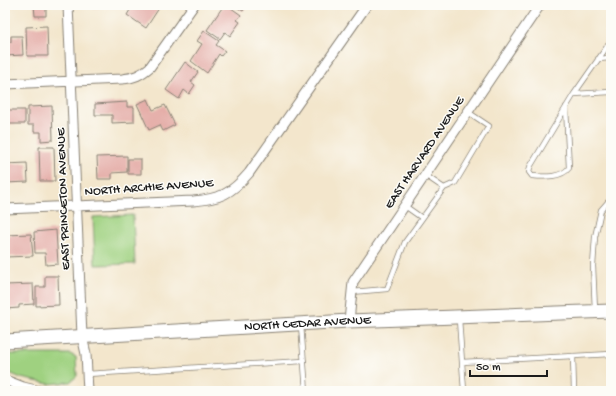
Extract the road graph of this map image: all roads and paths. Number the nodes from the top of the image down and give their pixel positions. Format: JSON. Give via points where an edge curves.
{"nodes":[{"id":1,"x":68,"y":5,"type":"edge"},
{"id":2,"x":194,"y":5,"type":"edge"},
{"id":3,"x":367,"y":5,"type":"edge"},
{"id":4,"x":540,"y":5,"type":"edge"},
{"id":5,"x":611,"y":41,"type":"edge"},
{"id":6,"x":611,"y":58,"type":"edge"},
{"id":7,"x":598,"y":59,"type":"junction"},
{"id":8,"x":72,"y":81,"type":"junction"},
{"id":9,"x":5,"y":84,"type":"edge"},
{"id":10,"x":611,"y":92,"type":"edge"},
{"id":11,"x":574,"y":94,"type":"junction"},
{"id":12,"x":566,"y":107,"type":"junction"},
{"id":13,"x":468,"y":112,"type":"junction"},
{"id":14,"x":425,"y":175,"type":"junction"},
{"id":15,"x":444,"y":188,"type":"junction"},
{"id":16,"x":611,"y":202,"type":"edge"},
{"id":17,"x":77,"y":205,"type":"junction"},
{"id":18,"x":404,"y":206,"type":"junction"},
{"id":19,"x":5,"y":209,"type":"edge"},
{"id":20,"x":422,"y":218,"type":"junction"},
{"id":21,"x":352,"y":292,"type":"junction"},
{"id":22,"x":611,"y":311,"type":"edge"},
{"id":23,"x":595,"y":312,"type":"junction"},
{"id":24,"x":459,"y":317,"type":"junction"},
{"id":25,"x":349,"y":321,"type":"junction"},
{"id":26,"x":301,"y":324,"type":"junction"},
{"id":27,"x":82,"y":336,"type":"junction"},
{"id":28,"x":5,"y":341,"type":"edge"},
{"id":29,"x":611,"y":354,"type":"edge"},
{"id":30,"x":573,"y":356,"type":"junction"},
{"id":31,"x":304,"y":361,"type":"junction"},
{"id":32,"x":462,"y":362,"type":"junction"},
{"id":33,"x":87,"y":374,"type":"junction"},
{"id":34,"x":5,"y":380,"type":"edge"},
{"id":35,"x":40,"y":391,"type":"edge"},
{"id":36,"x":88,"y":391,"type":"edge"},
{"id":37,"x":306,"y":391,"type":"edge"},
{"id":38,"x":464,"y":391,"type":"edge"},
{"id":39,"x":574,"y":391,"type":"edge"}],
"edges":[{"from":1,"to":8,"type":"street","name":"EAST PRINCETON AVENUE"},
{"from":2,"to":8,"type":"street","via":[[152,64],[142,73],[133,78]]},
{"from":3,"to":17,"type":"street","name":"NORTH ARCHIE AVENUE","via":[[249,173],[227,194],[193,201]]},
{"from":4,"to":13,"type":"street","name":"EAST HARVARD AVENUE"},
{"from":5,"to":7,"type":"lane"},
{"from":6,"to":7,"type":"lane"},
{"from":7,"to":11,"type":"lane"},
{"from":8,"to":9,"type":"street"},
{"from":8,"to":17,"type":"street","name":"EAST PRINCETON AVENUE"},
{"from":10,"to":11,"type":"lane"},
{"from":11,"to":12,"type":"lane"},
{"from":12,"to":12,"type":"lane","via":[[530,167],[529,172],[532,176],[560,175],[569,168]]},
{"from":13,"to":14,"type":"street","name":"EAST HARVARD AVENUE"},
{"from":13,"to":15,"type":"lane","via":[[489,126],[455,183]]},
{"from":14,"to":15,"type":"lane"},
{"from":14,"to":18,"type":"street","name":"EAST HARVARD AVENUE"},
{"from":15,"to":20,"type":"lane"},
{"from":16,"to":23,"type":"lane","via":[[601,210],[595,237]]},
{"from":17,"to":19,"type":"street","name":"NORTH ARCHIE AVENUE"},
{"from":17,"to":27,"type":"street","name":"EAST PRINCETON AVENUE"},
{"from":18,"to":20,"type":"lane"},
{"from":18,"to":21,"type":"street","name":"EAST HARVARD AVENUE","via":[[353,282]]},
{"from":20,"to":21,"type":"lane","via":[[405,242],[386,289]]},
{"from":21,"to":25,"type":"street","name":"EAST HARVARD AVENUE"},
{"from":22,"to":23,"type":"main road","name":"NORTH CEDAR AVENUE"},
{"from":23,"to":24,"type":"main road","name":"NORTH CEDAR AVENUE"},
{"from":24,"to":25,"type":"main road","name":"NORTH CEDAR AVENUE"},
{"from":24,"to":32,"type":"lane"},
{"from":25,"to":26,"type":"main road","name":"NORTH CEDAR AVENUE"},
{"from":26,"to":27,"type":"main road","name":"NORTH CEDAR AVENUE"},
{"from":26,"to":31,"type":"lane"},
{"from":27,"to":28,"type":"main road","name":"NORTH CEDAR AVENUE"},
{"from":27,"to":33,"type":"street","name":"EAST PRINCETON AVENUE"},
{"from":29,"to":30,"type":"lane"},
{"from":30,"to":32,"type":"lane"},
{"from":30,"to":39,"type":"lane"},
{"from":31,"to":33,"type":"lane"},
{"from":31,"to":37,"type":"lane"},
{"from":32,"to":38,"type":"lane"},
{"from":33,"to":36,"type":"street","name":"EAST PRINCETON AVENUE"},
{"from":34,"to":35,"type":"street"}]}
